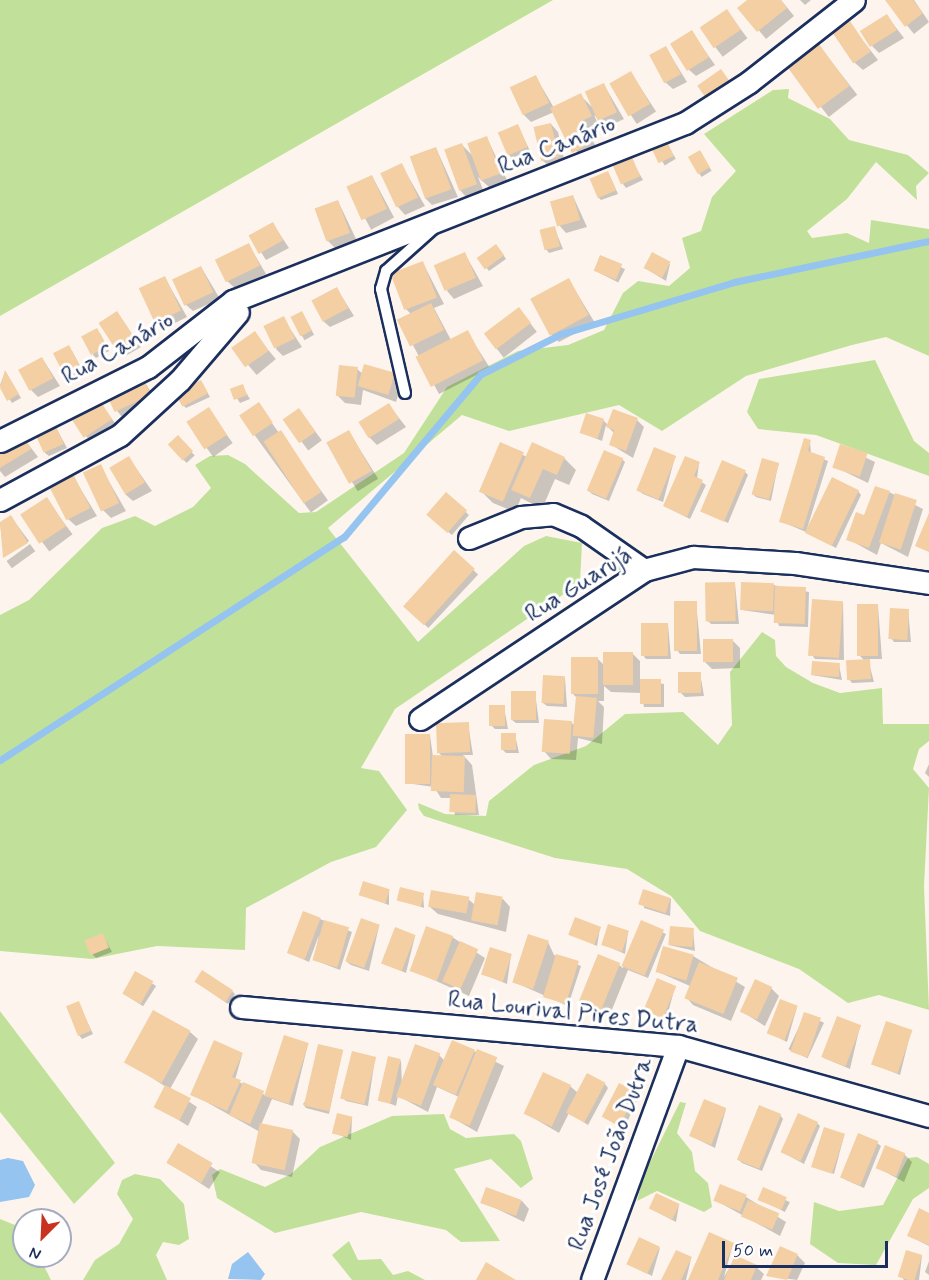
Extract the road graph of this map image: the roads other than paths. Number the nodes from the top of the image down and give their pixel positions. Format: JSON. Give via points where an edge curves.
{"nodes":[{"id":1,"x":854,"y":0,"type":"edge"},
{"id":2,"x":452,"y":213,"type":"junction"},
{"id":3,"x":253,"y":293,"type":"junction"},
{"id":4,"x":405,"y":393,"type":"dead end"},
{"id":5,"x":0,"y":441,"type":"edge"},
{"id":6,"x":0,"y":500,"type":"edge"},
{"id":7,"x":469,"y":538,"type":"dead end"},
{"id":8,"x":644,"y":570,"type":"junction"},
{"id":9,"x":929,"y":583,"type":"edge"},
{"id":10,"x":420,"y":719,"type":"dead end"},
{"id":11,"x":241,"y":1007,"type":"dead end"},
{"id":12,"x":678,"y":1046,"type":"junction"},
{"id":13,"x":929,"y":1116,"type":"edge"},
{"id":14,"x":592,"y":1280,"type":"edge"}],
"edges":[{"from":1,"to":2,"type":"street","name":"Rua Canário","via":[[748,82],[685,123]]},
{"from":2,"to":3,"type":"street","name":"Rua Canário"},
{"from":2,"to":4,"type":"lane","via":[[386,271],[381,289]]},
{"from":3,"to":5,"type":"street","name":"Rua Canário","via":[[233,301],[148,367]]},
{"from":3,"to":6,"type":"street","name":"Rua Canário","via":[[180,380],[128,428]]},
{"from":7,"to":8,"type":"street","via":[[521,517],[553,514],[581,526]]},
{"from":8,"to":9,"type":"street","name":"Rua Guarujá","via":[[693,557],[795,563]]},
{"from":8,"to":10,"type":"street","name":"Rua Guarujá"},
{"from":11,"to":12,"type":"street","name":"Rua Lourival Pires Dutra"},
{"from":12,"to":13,"type":"street","name":"Rua Lourival Pires Dutra"},
{"from":12,"to":14,"type":"street","name":"Rua José João Dutra"}]}
